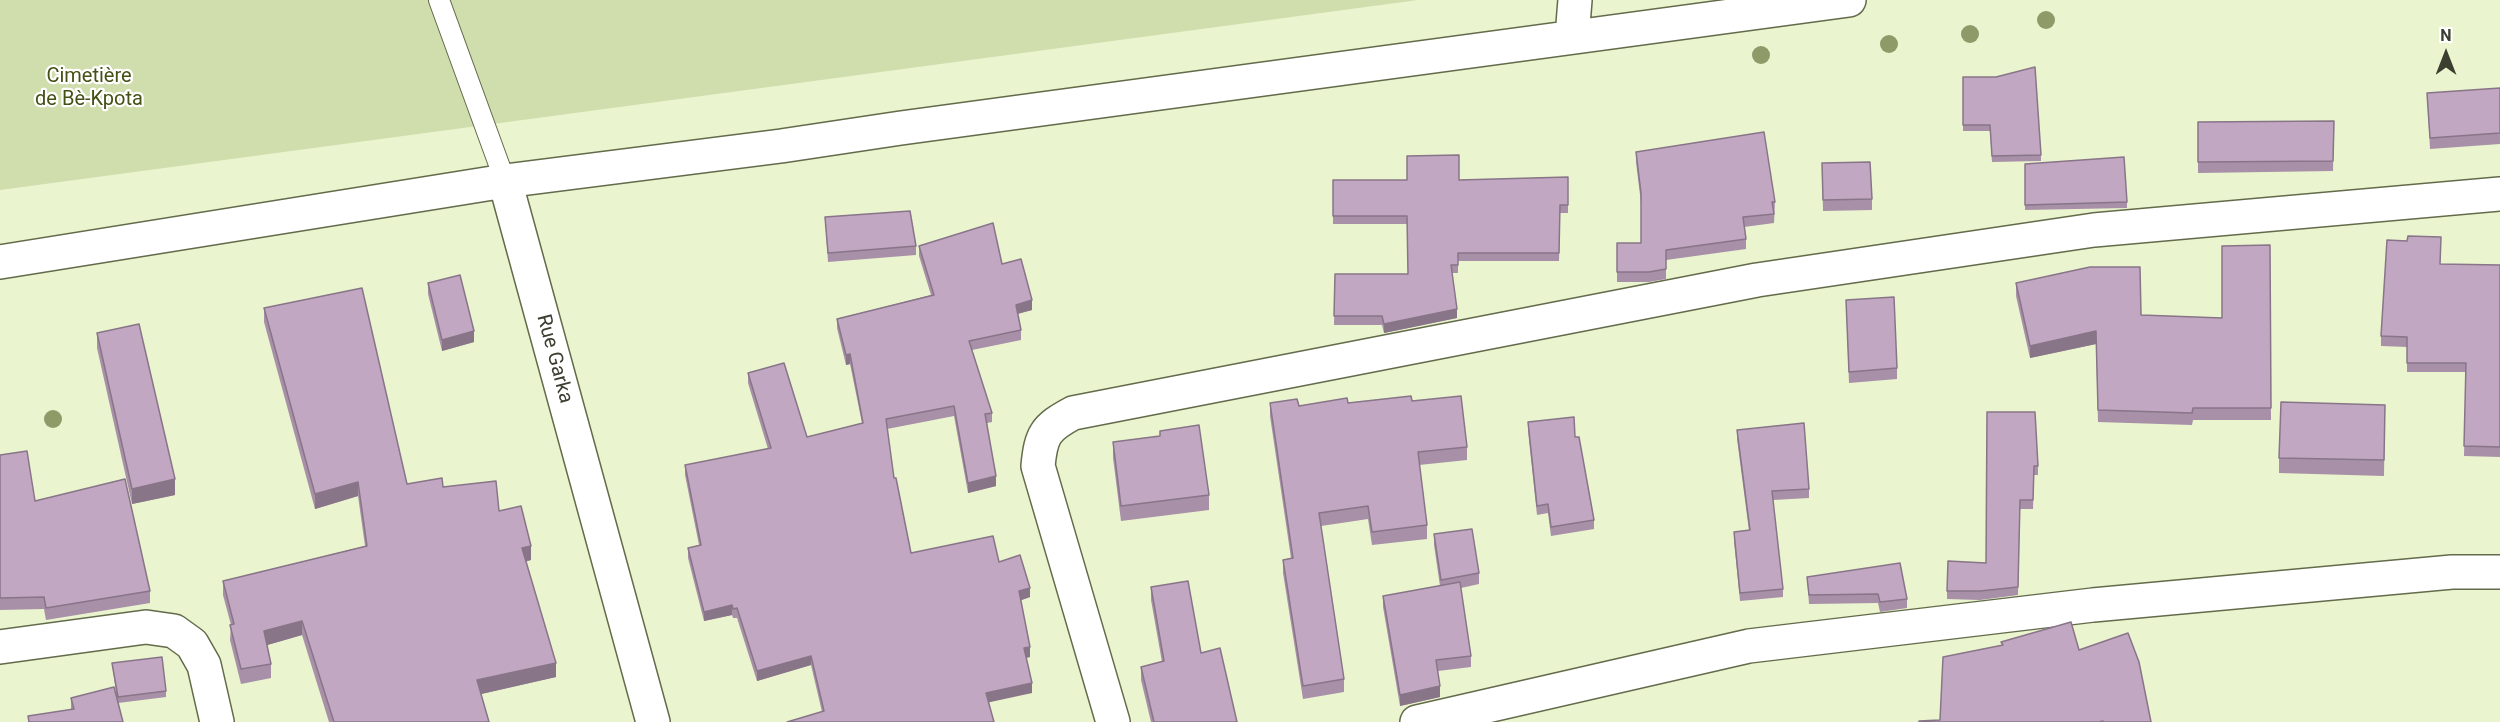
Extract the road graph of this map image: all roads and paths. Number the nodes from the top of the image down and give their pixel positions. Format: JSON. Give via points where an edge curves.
{"nodes":[{"id":1,"x":439,"y":0,"type":"edge"},
{"id":2,"x":1575,"y":0,"type":"edge"},
{"id":3,"x":1849,"y":0,"type":"edge"},
{"id":4,"x":1572,"y":37,"type":"junction"},
{"id":5,"x":505,"y":181,"type":"junction"},
{"id":6,"x":2500,"y":194,"type":"edge"},
{"id":7,"x":0,"y":262,"type":"edge"},
{"id":8,"x":2500,"y":572,"type":"edge"},
{"id":9,"x":0,"y":648,"type":"edge"},
{"id":10,"x":217,"y":722,"type":"edge"},
{"id":11,"x":653,"y":722,"type":"edge"},
{"id":12,"x":1113,"y":722,"type":"edge"},
{"id":13,"x":1417,"y":722,"type":"edge"}],
"edges":[{"from":1,"to":5,"type":"lane","name":"Rue Garka"},
{"from":2,"to":4,"type":"street"},
{"from":3,"to":4,"type":"street"},
{"from":4,"to":5,"type":"street"},
{"from":5,"to":7,"type":"street"},
{"from":5,"to":11,"type":"street","name":"Rue Garka"},
{"from":6,"to":12,"type":"street","via":[[2094,230],[1769,278],[1073,413],[1052,425],[1040,442],[1038,466]]},
{"from":8,"to":13,"type":"street","via":[[2452,572],[2093,605],[1749,645]]},
{"from":9,"to":10,"type":"street","via":[[146,627],[174,631],[192,644],[204,665]]}]}
